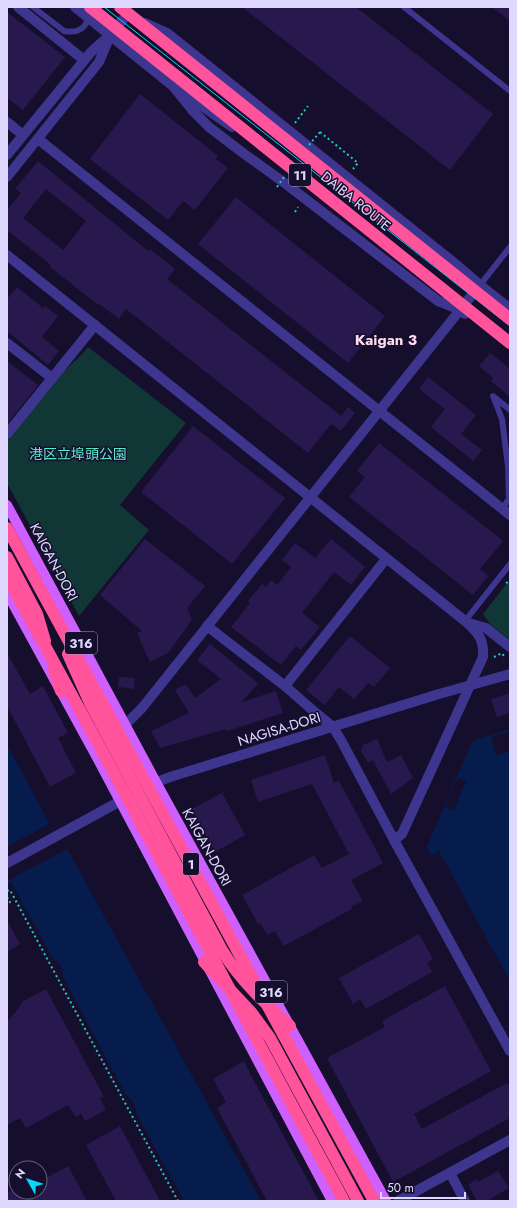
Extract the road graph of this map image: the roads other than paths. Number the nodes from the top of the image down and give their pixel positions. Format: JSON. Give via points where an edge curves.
{"nodes":[{"id":1,"x":18,"y":7,"type":"edge"},
{"id":2,"x":33,"y":7,"type":"edge"},
{"id":3,"x":75,"y":7,"type":"edge"},
{"id":4,"x":82,"y":7,"type":"edge"},
{"id":5,"x":89,"y":7,"type":"edge"},
{"id":6,"x":117,"y":7,"type":"edge"},
{"id":7,"x":134,"y":7,"type":"edge"},
{"id":8,"x":404,"y":7,"type":"edge"},
{"id":9,"x":124,"y":11,"type":"edge"},
{"id":10,"x":110,"y":23,"type":"junction"},
{"id":11,"x":109,"y":36,"type":"junction"},
{"id":12,"x":84,"y":60,"type":"junction"},
{"id":13,"x":173,"y":86,"type":"junction"},
{"id":14,"x":510,"y":91,"type":"edge"},
{"id":15,"x":7,"y":122,"type":"edge"},
{"id":16,"x":23,"y":135,"type":"junction"},
{"id":17,"x":38,"y":139,"type":"junction"},
{"id":18,"x":7,"y":155,"type":"edge"},
{"id":19,"x":7,"y":176,"type":"edge"},
{"id":20,"x":345,"y":188,"type":"dead end"},
{"id":21,"x":331,"y":205,"type":"dead end"},
{"id":22,"x":510,"y":247,"type":"edge"},
{"id":23,"x":7,"y":255,"type":"edge"},
{"id":24,"x":480,"y":285,"type":"junction"},
{"id":25,"x":461,"y":310,"type":"junction"},
{"id":26,"x":510,"y":310,"type":"edge"},
{"id":27,"x":510,"y":319,"type":"edge"},
{"id":28,"x":95,"y":325,"type":"junction"},
{"id":29,"x":7,"y":343,"type":"edge"},
{"id":30,"x":510,"y":343,"type":"edge"},
{"id":31,"x":510,"y":350,"type":"edge"},
{"id":32,"x":52,"y":378,"type":"junction"},
{"id":33,"x":510,"y":410,"type":"edge"},
{"id":34,"x":379,"y":411,"type":"junction"},
{"id":35,"x":7,"y":434,"type":"edge"},
{"id":36,"x":309,"y":497,"type":"junction"},
{"id":37,"x":7,"y":505,"type":"edge"},
{"id":38,"x":506,"y":512,"type":"edge"},
{"id":39,"x":7,"y":528,"type":"edge"},
{"id":40,"x":7,"y":557,"type":"edge"},
{"id":41,"x":386,"y":559,"type":"junction"},
{"id":42,"x":510,"y":564,"type":"edge"},
{"id":43,"x":32,"y":575,"type":"junction"},
{"id":44,"x":7,"y":577,"type":"edge"},
{"id":45,"x":7,"y":593,"type":"edge"},
{"id":46,"x":465,"y":621,"type":"junction"},
{"id":47,"x":207,"y":626,"type":"junction"},
{"id":48,"x":510,"y":647,"type":"edge"},
{"id":49,"x":510,"y":674,"type":"edge"},
{"id":50,"x":285,"y":686,"type":"junction"},
{"id":51,"x":470,"y":686,"type":"junction"},
{"id":52,"x":61,"y":692,"type":"junction"},
{"id":53,"x":125,"y":725,"type":"junction"},
{"id":54,"x":333,"y":727,"type":"junction"},
{"id":55,"x":94,"y":752,"type":"junction"},
{"id":56,"x":156,"y":782,"type":"junction"},
{"id":57,"x":120,"y":802,"type":"junction"},
{"id":58,"x":394,"y":840,"type":"junction"},
{"id":59,"x":7,"y":863,"type":"edge"},
{"id":60,"x":204,"y":962,"type":"junction"},
{"id":61,"x":290,"y":1026,"type":"junction"},
{"id":62,"x":510,"y":1051,"type":"edge"},
{"id":63,"x":510,"y":1141,"type":"edge"},
{"id":64,"x":450,"y":1173,"type":"junction"},
{"id":65,"x":332,"y":1201,"type":"edge"},
{"id":66,"x":344,"y":1201,"type":"edge"},
{"id":67,"x":358,"y":1201,"type":"edge"},
{"id":68,"x":374,"y":1201,"type":"edge"},
{"id":69,"x":386,"y":1201,"type":"edge"},
{"id":70,"x":398,"y":1201,"type":"edge"},
{"id":71,"x":465,"y":1201,"type":"edge"}],
"edges":[{"from":1,"to":12,"type":"street"},
{"from":2,"to":5,"type":"lane","bridge":true,"via":[[64,31],[71,32],[82,29],[86,24]]},
{"from":3,"to":11,"type":"street"},
{"from":4,"to":10,"type":"highway","bridge":true},
{"from":5,"to":10,"type":"highway","name":"DAIBA ROUTE","number":"11","bridge":true},
{"from":6,"to":9,"type":"street"},
{"from":7,"to":9,"type":"lane"},
{"from":8,"to":14,"type":"lane"},
{"from":9,"to":11,"type":"street"},
{"from":9,"to":20,"type":"street"},
{"from":9,"to":24,"type":"street","via":[[167,33]]},
{"from":9,"to":27,"type":"highway","name":"DAIBA ROUTE","number":"11","bridge":true},
{"from":10,"to":30,"type":"highway","name":"DAIBA ROUTE","number":"11","bridge":true},
{"from":11,"to":12,"type":"street"},
{"from":11,"to":13,"type":"street"},
{"from":11,"to":17,"type":"street","via":[[99,62]]},
{"from":12,"to":16,"type":"street"},
{"from":13,"to":21,"type":"street","via":[[234,129]]},
{"from":13,"to":25,"type":"street","via":[[209,127],[438,301]]},
{"from":15,"to":16,"type":"street"},
{"from":16,"to":18,"type":"street"},
{"from":17,"to":19,"type":"street"},
{"from":17,"to":34,"type":"street"},
{"from":22,"to":24,"type":"lane"},
{"from":23,"to":28,"type":"street"},
{"from":24,"to":25,"type":"street"},
{"from":24,"to":26,"type":"street"},
{"from":25,"to":31,"type":"street"},
{"from":25,"to":34,"type":"street"},
{"from":28,"to":32,"type":"street"},
{"from":28,"to":36,"type":"street"},
{"from":29,"to":32,"type":"street"},
{"from":32,"to":35,"type":"street"},
{"from":33,"to":38,"type":"lane","via":[[493,396],[502,419],[508,466],[509,499]]},
{"from":34,"to":36,"type":"street"},
{"from":34,"to":38,"type":"street"},
{"from":36,"to":41,"type":"street"},
{"from":36,"to":47,"type":"street"},
{"from":37,"to":53,"type":"main road","name":"KAIGAN-DORI","number":"316"},
{"from":39,"to":43,"type":"highway","number":"1","bridge":true},
{"from":40,"to":52,"type":"highway","via":[[37,614]]},
{"from":41,"to":46,"type":"street"},
{"from":41,"to":50,"type":"street"},
{"from":42,"to":46,"type":"lane"},
{"from":43,"to":61,"type":"highway","bridge":true,"via":[[91,705],[223,952],[234,970],[252,990]]},
{"from":43,"to":68,"type":"highway","number":"1","bridge":true},
{"from":44,"to":66,"type":"highway","number":"1","bridge":true},
{"from":45,"to":52,"type":"main road"},
{"from":46,"to":48,"type":"street","via":[[486,628]]},
{"from":46,"to":51,"type":"street","via":[[480,636],[484,649]]},
{"from":47,"to":50,"type":"street"},
{"from":47,"to":53,"type":"street","via":[[142,708]]},
{"from":49,"to":51,"type":"street","name":"NAGISA-DORI"},
{"from":50,"to":54,"type":"street"},
{"from":51,"to":54,"type":"street","name":"NAGISA-DORI"},
{"from":51,"to":58,"type":"street","via":[[402,834]]},
{"from":52,"to":55,"type":"main road"},
{"from":53,"to":55,"type":"street"},
{"from":53,"to":56,"type":"main road","name":"KAIGAN-DORI","number":"316"},
{"from":54,"to":56,"type":"street","name":"NAGISA-DORI"},
{"from":54,"to":58,"type":"street"},
{"from":55,"to":57,"type":"main road"},
{"from":56,"to":57,"type":"street","name":"NAGISA-DORI"},
{"from":56,"to":61,"type":"main road","name":"KAIGAN-DORI","number":"316"},
{"from":57,"to":59,"type":"street","name":"NAGISA-DORI"},
{"from":57,"to":60,"type":"main road"},
{"from":58,"to":62,"type":"street"},
{"from":60,"to":65,"type":"main road"},
{"from":60,"to":67,"type":"highway","via":[[243,1003],[270,1038]]},
{"from":61,"to":69,"type":"main road","name":"KAIGAN-DORI","number":"316"},
{"from":63,"to":64,"type":"street"},
{"from":64,"to":70,"type":"street"},
{"from":64,"to":71,"type":"street"}]}
